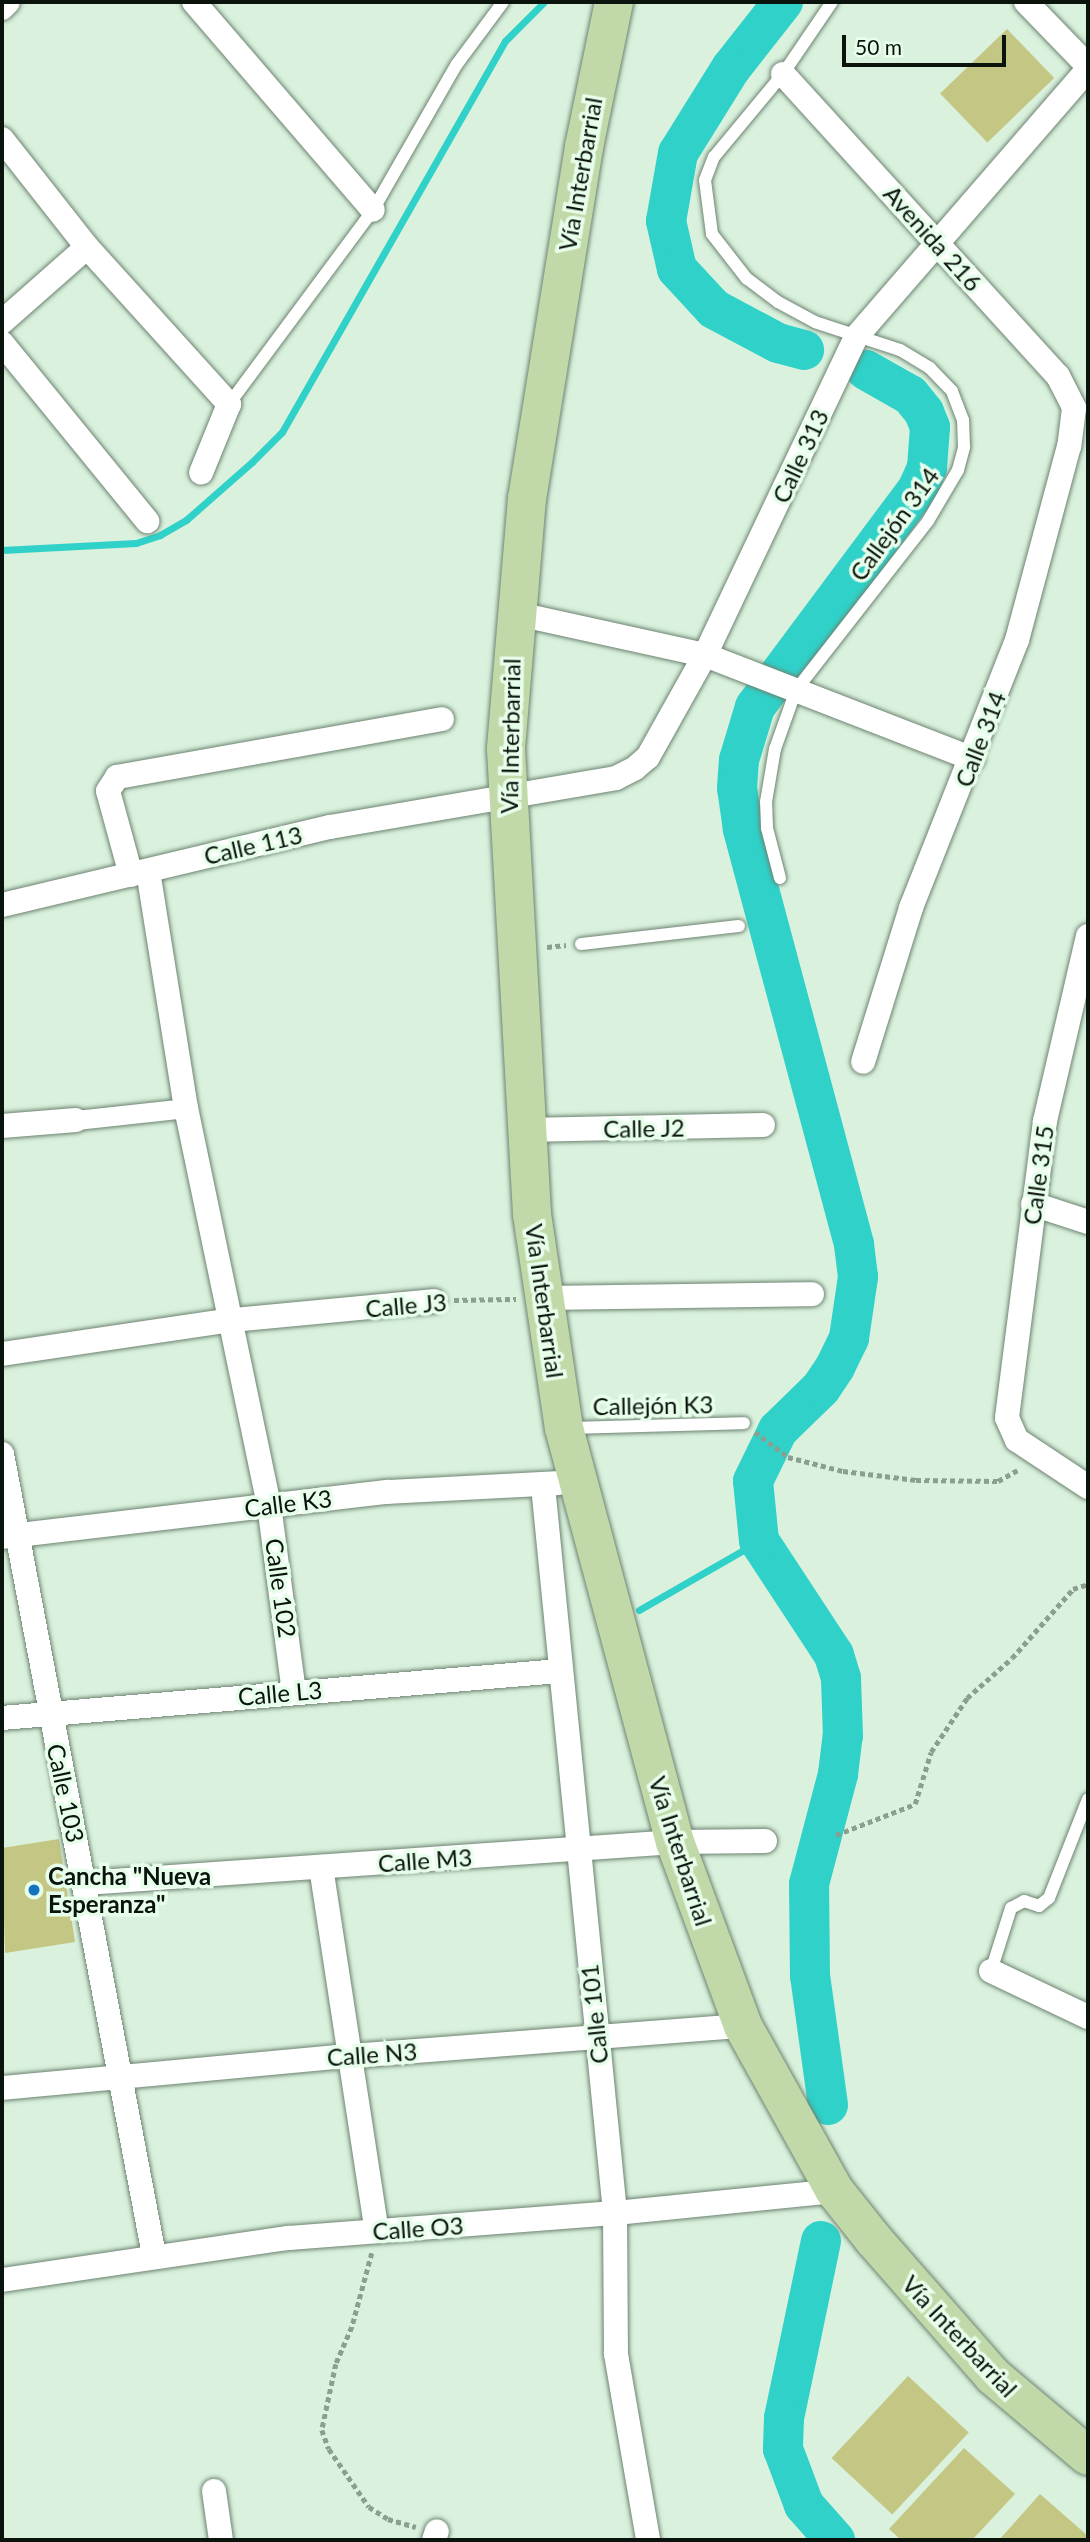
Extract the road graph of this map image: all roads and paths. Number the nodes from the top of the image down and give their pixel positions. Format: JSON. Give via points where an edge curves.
{"nodes":[{"id":1,"x":8,"y":2,"type":"edge"},
{"id":2,"x":194,"y":2,"type":"edge"},
{"id":3,"x":503,"y":2,"type":"edge"},
{"id":4,"x":614,"y":2,"type":"edge"},
{"id":5,"x":832,"y":2,"type":"edge"},
{"id":6,"x":1026,"y":2,"type":"edge"},
{"id":7,"x":2,"y":8,"type":"edge"},
{"id":8,"x":1088,"y":68,"type":"edge"},
{"id":9,"x":783,"y":74,"type":"junction"},
{"id":10,"x":2,"y":139,"type":"edge"},
{"id":11,"x":373,"y":210,"type":"junction"},
{"id":12,"x":936,"y":242,"type":"junction"},
{"id":13,"x":87,"y":247,"type":"junction"},
{"id":14,"x":2,"y":321,"type":"edge"},
{"id":15,"x":856,"y":337,"type":"junction"},
{"id":16,"x":2,"y":343,"type":"edge"},
{"id":17,"x":229,"y":404,"type":"junction"},
{"id":18,"x":1074,"y":408,"type":"joint"},
{"id":19,"x":201,"y":474,"type":"dead end"},
{"id":20,"x":147,"y":521,"type":"dead end"},
{"id":21,"x":514,"y":612,"type":"junction"},
{"id":22,"x":705,"y":655,"type":"junction"},
{"id":23,"x":791,"y":688,"type":"junction"},
{"id":24,"x":442,"y":719,"type":"dead end"},
{"id":25,"x":973,"y":759,"type":"junction"},
{"id":26,"x":507,"y":799,"type":"junction"},
{"id":27,"x":140,"y":872,"type":"junction"},
{"id":28,"x":780,"y":878,"type":"dead end"},
{"id":29,"x":2,"y":905,"type":"edge"},
{"id":30,"x":739,"y":926,"type":"dead end"},
{"id":31,"x":1088,"y":936,"type":"edge"},
{"id":32,"x":581,"y":944,"type":"dead end"},
{"id":33,"x":863,"y":1062,"type":"dead end"},
{"id":34,"x":186,"y":1108,"type":"junction"},
{"id":35,"x":76,"y":1120,"type":"joint"},
{"id":36,"x":763,"y":1125,"type":"dead end"},
{"id":37,"x":2,"y":1126,"type":"edge"},
{"id":38,"x":525,"y":1130,"type":"junction"},
{"id":39,"x":1033,"y":1204,"type":"junction"},
{"id":40,"x":1088,"y":1222,"type":"edge"},
{"id":41,"x":812,"y":1294,"type":"dead end"},
{"id":42,"x":541,"y":1298,"type":"junction"},
{"id":43,"x":434,"y":1301,"type":"joint"},
{"id":44,"x":233,"y":1320,"type":"junction"},
{"id":45,"x":2,"y":1354,"type":"edge"},
{"id":46,"x":744,"y":1423,"type":"joint"},
{"id":47,"x":564,"y":1428,"type":"junction"},
{"id":48,"x":2,"y":1454,"type":"edge"},
{"id":49,"x":1041,"y":1457,"type":"junction"},
{"id":50,"x":559,"y":1483,"type":"junction"},
{"id":51,"x":1088,"y":1487,"type":"edge"},
{"id":52,"x":270,"y":1505,"type":"junction"},
{"id":53,"x":9,"y":1536,"type":"edge"},
{"id":54,"x":1088,"y":1584,"type":"edge"},
{"id":55,"x":559,"y":1671,"type":"junction"},
{"id":56,"x":294,"y":1692,"type":"junction"},
{"id":57,"x":49,"y":1713,"type":"junction"},
{"id":58,"x":2,"y":1718,"type":"edge"},
{"id":59,"x":1088,"y":1799,"type":"edge"},
{"id":60,"x":836,"y":1835,"type":"dead end"},
{"id":61,"x":765,"y":1841,"type":"dead end"},
{"id":62,"x":676,"y":1842,"type":"junction"},
{"id":63,"x":577,"y":1851,"type":"junction"},
{"id":64,"x":321,"y":1867,"type":"junction"},
{"id":65,"x":85,"y":1883,"type":"junction"},
{"id":66,"x":991,"y":1971,"type":"joint"},
{"id":67,"x":1088,"y":2017,"type":"edge"},
{"id":68,"x":743,"y":2026,"type":"junction"},
{"id":69,"x":597,"y":2038,"type":"junction"},
{"id":70,"x":351,"y":2056,"type":"junction"},
{"id":71,"x":121,"y":2075,"type":"junction"},
{"id":72,"x":2,"y":2088,"type":"edge"},
{"id":73,"x":835,"y":2190,"type":"junction"},
{"id":74,"x":615,"y":2213,"type":"junction"},
{"id":75,"x":377,"y":2231,"type":"junction"},
{"id":76,"x":154,"y":2255,"type":"junction"},
{"id":77,"x":2,"y":2280,"type":"edge"},
{"id":78,"x":1088,"y":2456,"type":"edge"},
{"id":79,"x":214,"y":2491,"type":"dead end"},
{"id":80,"x":436,"y":2536,"type":"edge"},
{"id":81,"x":220,"y":2540,"type":"edge"},
{"id":82,"x":648,"y":2540,"type":"edge"}],
"edges":[{"from":1,"to":7,"type":"street"},
{"from":2,"to":11,"type":"street"},
{"from":3,"to":11,"type":"lane","via":[[457,64]]},
{"from":4,"to":21,"type":"main road","name":"Vía Interbarrial","via":[[544,377]]},
{"from":5,"to":9,"type":"lane","name":"Callejón 314"},
{"from":6,"to":8,"type":"street"},
{"from":8,"to":12,"type":"street","name":"Calle 313"},
{"from":9,"to":12,"type":"street","name":"Avenida 216"},
{"from":9,"to":15,"type":"lane","name":"Callejón 314","via":[[714,157],[705,180],[712,234],[747,279],[778,302]]},
{"from":10,"to":13,"type":"street"},
{"from":11,"to":17,"type":"lane"},
{"from":12,"to":15,"type":"street","name":"Calle 313"},
{"from":12,"to":18,"type":"street","name":"Avenida 216","via":[[1058,376]]},
{"from":13,"to":14,"type":"street"},
{"from":13,"to":17,"type":"street"},
{"from":15,"to":22,"type":"street","name":"Calle 313"},
{"from":15,"to":23,"type":"lane","name":"Callejón 314","via":[[900,350],[930,368],[952,391],[963,420],[964,447],[958,470],[928,521]]},
{"from":16,"to":20,"type":"street"},
{"from":17,"to":19,"type":"street"},
{"from":18,"to":25,"type":"street","name":"Calle 314","via":[[1069,446],[1017,640]]},
{"from":21,"to":22,"type":"street"},
{"from":21,"to":26,"type":"main road","name":"Vía Interbarrial"},
{"from":22,"to":23,"type":"street"},
{"from":22,"to":26,"type":"street","name":"Calle 313","via":[[648,757],[634,769],[616,778]]},
{"from":23,"to":25,"type":"street"},
{"from":23,"to":28,"type":"lane","name":"Callejón 314","via":[[766,802],[767,828]]},
{"from":24,"to":27,"type":"street","name":"Calle 102","via":[[117,777],[108,791]]},
{"from":25,"to":33,"type":"street","name":"Calle 314","via":[[911,908]]},
{"from":26,"to":27,"type":"street","name":"Calle 113","via":[[330,827]]},
{"from":26,"to":38,"type":"main road","name":"Vía Interbarrial"},
{"from":27,"to":29,"type":"street","name":"Calle 113"},
{"from":27,"to":34,"type":"street","name":"Calle 102"},
{"from":30,"to":32,"type":"lane"},
{"from":31,"to":39,"type":"street","name":"Calle 315","via":[[1045,1121]]},
{"from":34,"to":35,"type":"street"},
{"from":34,"to":44,"type":"street","name":"Calle 102"},
{"from":35,"to":37,"type":"street"},
{"from":36,"to":38,"type":"street","name":"Calle J2"},
{"from":38,"to":42,"type":"main road","name":"Vía Interbarrial"},
{"from":39,"to":40,"type":"street"},
{"from":39,"to":49,"type":"street","name":"Calle 315","via":[[1007,1418],[1017,1440]]},
{"from":41,"to":42,"type":"street"},
{"from":42,"to":43,"type":"path","name":"Calle J3"},
{"from":42,"to":47,"type":"main road","name":"Vía Interbarrial"},
{"from":43,"to":44,"type":"street","name":"Calle J3"},
{"from":44,"to":45,"type":"street","name":"Calle J3"},
{"from":44,"to":52,"type":"street","name":"Calle 102"},
{"from":46,"to":47,"type":"lane","name":"Callejón K3"},
{"from":46,"to":49,"type":"path","via":[[788,1457],[843,1471],[916,1480],[998,1481]]},
{"from":47,"to":50,"type":"main road","name":"Vía Interbarrial"},
{"from":48,"to":53,"type":"street","name":"Calle 103"},
{"from":49,"to":51,"type":"street"},
{"from":50,"to":52,"type":"street","name":"Calle K3","via":[[425,1489]]},
{"from":50,"to":55,"type":"street","name":"Calle 101"},
{"from":50,"to":62,"type":"main road","name":"Vía Interbarrial"},
{"from":52,"to":53,"type":"street","name":"Calle K3"},
{"from":52,"to":56,"type":"street","name":"Calle 102"},
{"from":53,"to":57,"type":"street","name":"Calle 103"},
{"from":54,"to":60,"type":"path","via":[[1073,1589],[1012,1658],[967,1698],[932,1752],[915,1804]]},
{"from":55,"to":56,"type":"street","name":"Calle L3"},
{"from":55,"to":63,"type":"street","name":"Calle 101"},
{"from":56,"to":57,"type":"street","name":"Calle L3"},
{"from":57,"to":58,"type":"street","name":"Calle L3"},
{"from":57,"to":65,"type":"street","name":"Calle 103"},
{"from":59,"to":66,"type":"lane","via":[[1049,1898],[1039,1906],[1024,1901],[1011,1908]]},
{"from":61,"to":62,"type":"street","name":"Calle M3"},
{"from":62,"to":63,"type":"street","name":"Calle M3"},
{"from":62,"to":68,"type":"main road","name":"Vía Interbarrial"},
{"from":63,"to":64,"type":"street","name":"Calle M3"},
{"from":63,"to":69,"type":"street","name":"Calle 101"},
{"from":64,"to":65,"type":"street","name":"Calle M3"},
{"from":64,"to":70,"type":"street"},
{"from":65,"to":71,"type":"street","name":"Calle 103"},
{"from":66,"to":67,"type":"street"},
{"from":68,"to":69,"type":"street","name":"Calle N3"},
{"from":68,"to":73,"type":"main road","name":"Vía Interbarrial"},
{"from":69,"to":70,"type":"street","name":"Calle N3"},
{"from":69,"to":74,"type":"street","name":"Calle 101"},
{"from":70,"to":71,"type":"street","name":"Calle N3"},
{"from":70,"to":75,"type":"street"},
{"from":71,"to":72,"type":"street","name":"Calle N3"},
{"from":71,"to":76,"type":"street","name":"Calle 103"},
{"from":73,"to":74,"type":"street","name":"Calle O3"},
{"from":73,"to":78,"type":"main road","name":"Vía Interbarrial","via":[[930,2308],[993,2376]]},
{"from":74,"to":75,"type":"street","name":"Calle O3"},
{"from":74,"to":82,"type":"street","name":"Calle 101","via":[[616,2354]]},
{"from":75,"to":76,"type":"street","name":"Calle O3"},
{"from":75,"to":80,"type":"path","via":[[352,2327],[336,2364],[322,2430],[329,2449],[369,2507]]},
{"from":76,"to":77,"type":"street","name":"Calle O3"},
{"from":79,"to":81,"type":"street"}]}
